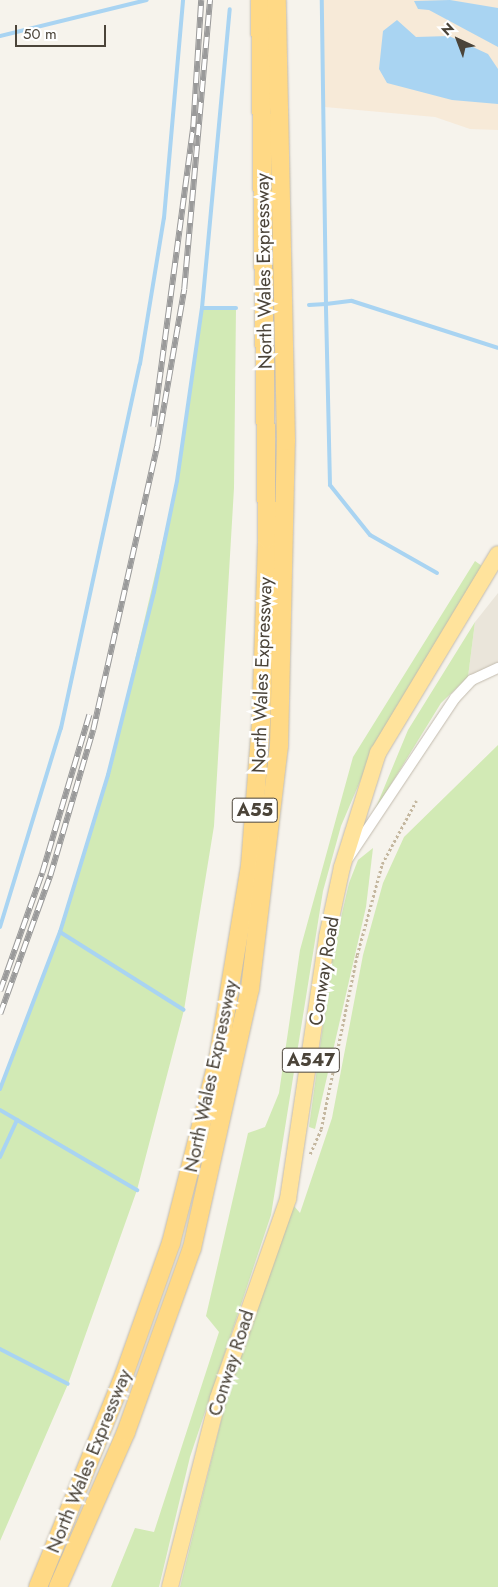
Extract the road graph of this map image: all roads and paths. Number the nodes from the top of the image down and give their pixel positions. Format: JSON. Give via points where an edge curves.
{"nodes":[{"id":1,"x":260,"y":0,"type":"edge"},
{"id":2,"x":277,"y":0,"type":"edge"},
{"id":3,"x":498,"y":554,"type":"edge"},
{"id":4,"x":498,"y":668,"type":"edge"},
{"id":5,"x":416,"y":801,"type":"dead end"},
{"id":6,"x":342,"y":867,"type":"junction"},
{"id":7,"x":307,"y":1160,"type":"dead end"},
{"id":8,"x":124,"y":1375,"type":"junction"},
{"id":9,"x":126,"y":1432,"type":"junction"},
{"id":10,"x":25,"y":1587,"type":"edge"},
{"id":11,"x":38,"y":1587,"type":"edge"},
{"id":12,"x":58,"y":1587,"type":"edge"},
{"id":13,"x":67,"y":1587,"type":"edge"},
{"id":14,"x":170,"y":1587,"type":"edge"}],
"edges":[{"from":1,"to":8,"type":"highway","name":"North Wales Expressway","number":"A55","via":[[267,539],[260,742],[250,866],[220,1050],[196,1155],[171,1243]]},
{"from":2,"to":9,"type":"highway","name":"North Wales Expressway","number":"A55","via":[[286,441],[279,746],[248,999],[192,1248]]},
{"from":3,"to":6,"type":"main road","name":"Conway Road","number":"A547","via":[[378,753]]},
{"from":4,"to":6,"type":"street","via":[[472,680],[455,698]]},
{"from":5,"to":7,"type":"path","via":[[382,864],[356,955],[321,1129]]},
{"from":6,"to":14,"type":"main road","name":"Conway Road","number":"A547","via":[[288,1199],[218,1398]]},
{"from":8,"to":10,"type":"highway"},
{"from":8,"to":11,"type":"highway","name":"North Wales Expressway","number":"A55"},
{"from":9,"to":12,"type":"highway","name":"North Wales Expressway","number":"A55"},
{"from":9,"to":13,"type":"highway"}]}
